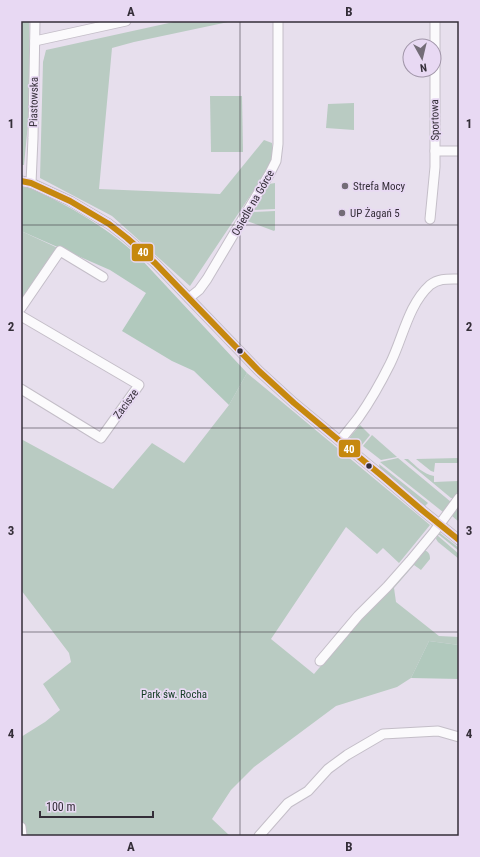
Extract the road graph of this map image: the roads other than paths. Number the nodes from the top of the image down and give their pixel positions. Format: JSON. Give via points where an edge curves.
{"nodes":[{"id":1,"x":35,"y":21,"type":"edge"},
{"id":2,"x":126,"y":21,"type":"edge"},
{"id":3,"x":278,"y":21,"type":"edge"},
{"id":4,"x":435,"y":21,"type":"edge"},
{"id":5,"x":98,"y":24,"type":"edge"},
{"id":6,"x":35,"y":41,"type":"junction"},
{"id":7,"x":435,"y":151,"type":"junction"},
{"id":8,"x":459,"y":151,"type":"edge"},
{"id":9,"x":21,"y":181,"type":"edge"},
{"id":10,"x":31,"y":182,"type":"junction"},
{"id":11,"x":430,"y":219,"type":"dead end"},
{"id":12,"x":103,"y":277,"type":"dead end"},
{"id":13,"x":459,"y":279,"type":"edge"},
{"id":14,"x":189,"y":298,"type":"junction"},
{"id":15,"x":21,"y":308,"type":"edge"},
{"id":16,"x":21,"y":316,"type":"edge"},
{"id":17,"x":21,"y":389,"type":"edge"},
{"id":18,"x":340,"y":441,"type":"junction"},
{"id":19,"x":459,"y":498,"type":"edge"},
{"id":20,"x":440,"y":524,"type":"junction"},
{"id":21,"x":459,"y":540,"type":"edge"},
{"id":22,"x":320,"y":662,"type":"dead end"},
{"id":23,"x":459,"y":737,"type":"edge"},
{"id":24,"x":21,"y":828,"type":"edge"},
{"id":25,"x":22,"y":836,"type":"edge"},
{"id":26,"x":259,"y":836,"type":"edge"}],
"edges":[{"from":1,"to":6,"type":"street","name":"Piastowska"},
{"from":2,"to":5,"type":"street"},
{"from":3,"to":14,"type":"street","name":"Osiedle na Górce","via":[[278,144],[274,166],[207,279]]},
{"from":4,"to":7,"type":"street","name":"Sportowa"},
{"from":5,"to":6,"type":"street"},
{"from":6,"to":10,"type":"street","name":"Piastowska"},
{"from":7,"to":8,"type":"street"},
{"from":7,"to":11,"type":"street","name":"Sportowa"},
{"from":9,"to":10,"type":"street"},
{"from":10,"to":14,"type":"street","via":[[109,224],[145,254]]},
{"from":12,"to":15,"type":"street","via":[[60,251]]},
{"from":13,"to":18,"type":"street","via":[[443,279],[433,283],[423,294],[415,305],[373,395]]},
{"from":14,"to":18,"type":"street","via":[[265,376]]},
{"from":16,"to":17,"type":"street","name":"Zacisze","via":[[139,385],[101,438]]},
{"from":18,"to":20,"type":"street"},
{"from":19,"to":20,"type":"street"},
{"from":20,"to":21,"type":"street"},
{"from":20,"to":22,"type":"street"},
{"from":23,"to":26,"type":"street","via":[[438,731],[383,734],[346,755],[328,769],[308,790],[288,803]]},
{"from":24,"to":25,"type":"street"}]}
